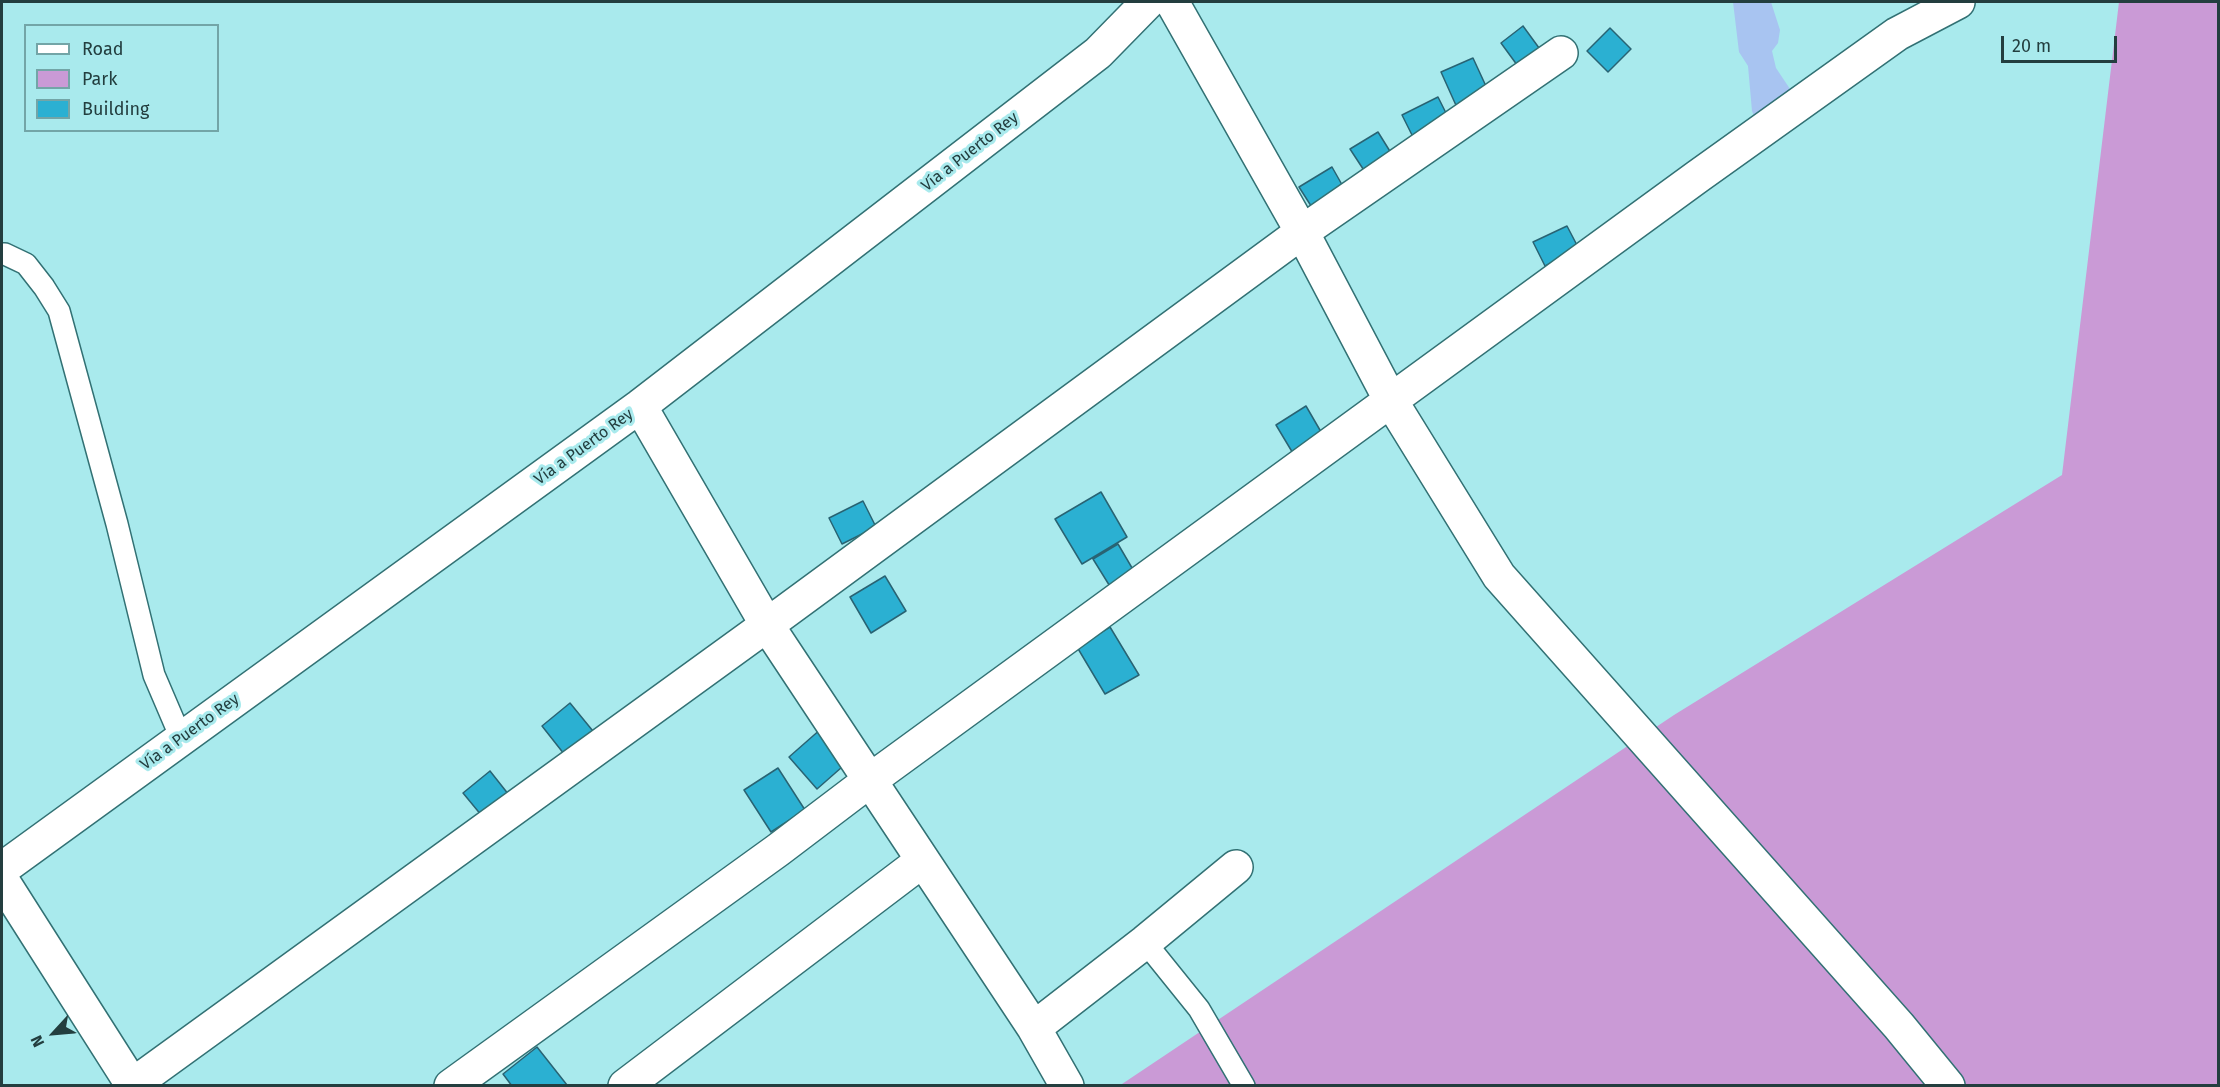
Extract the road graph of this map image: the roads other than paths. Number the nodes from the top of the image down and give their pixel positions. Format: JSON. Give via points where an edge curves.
{"nodes":[{"id":1,"x":1148,"y":2,"type":"edge"},
{"id":2,"x":1172,"y":2,"type":"edge"},
{"id":3,"x":1958,"y":2,"type":"edge"},
{"id":4,"x":1561,"y":53,"type":"dead end"},
{"id":5,"x":1302,"y":232,"type":"junction"},
{"id":6,"x":2,"y":254,"type":"edge"},
{"id":7,"x":1391,"y":401,"type":"junction"},
{"id":8,"x":640,"y":406,"type":"junction"},
{"id":9,"x":766,"y":625,"type":"junction"},
{"id":10,"x":182,"y":738,"type":"junction"},
{"id":11,"x":869,"y":781,"type":"junction"},
{"id":12,"x":922,"y":861,"type":"junction"},
{"id":13,"x":1236,"y":867,"type":"dead end"},
{"id":14,"x":2,"y":868,"type":"edge"},
{"id":15,"x":2,"y":880,"type":"edge"},
{"id":16,"x":1145,"y":942,"type":"junction"},
{"id":17,"x":1034,"y":1028,"type":"junction"},
{"id":18,"x":132,"y":1085,"type":"edge"},
{"id":19,"x":451,"y":1086,"type":"edge"},
{"id":20,"x":625,"y":1086,"type":"edge"},
{"id":21,"x":1066,"y":1086,"type":"edge"},
{"id":22,"x":1244,"y":1086,"type":"edge"},
{"id":23,"x":1948,"y":1086,"type":"edge"}],
"edges":[{"from":1,"to":8,"type":"street","name":"Vía a Puerto Rey","via":[[1098,53]]},
{"from":2,"to":5,"type":"street"},
{"from":3,"to":7,"type":"street","via":[[1887,41]]},
{"from":4,"to":5,"type":"street"},
{"from":5,"to":7,"type":"street"},
{"from":5,"to":9,"type":"street"},
{"from":6,"to":10,"type":"lane","via":[[26,264],[59,311],[153,675]]},
{"from":7,"to":11,"type":"street"},
{"from":7,"to":23,"type":"street","via":[[1499,576]]},
{"from":8,"to":9,"type":"street"},
{"from":8,"to":10,"type":"street","name":"Vía a Puerto Rey"},
{"from":9,"to":11,"type":"street"},
{"from":9,"to":18,"type":"street"},
{"from":10,"to":14,"type":"street","name":"Vía a Puerto Rey"},
{"from":11,"to":12,"type":"street"},
{"from":11,"to":19,"type":"street"},
{"from":12,"to":17,"type":"street"},
{"from":12,"to":20,"type":"street"},
{"from":13,"to":16,"type":"street"},
{"from":15,"to":18,"type":"street"},
{"from":16,"to":17,"type":"street"},
{"from":16,"to":22,"type":"lane","via":[[1199,1009]]},
{"from":17,"to":21,"type":"street"}]}
